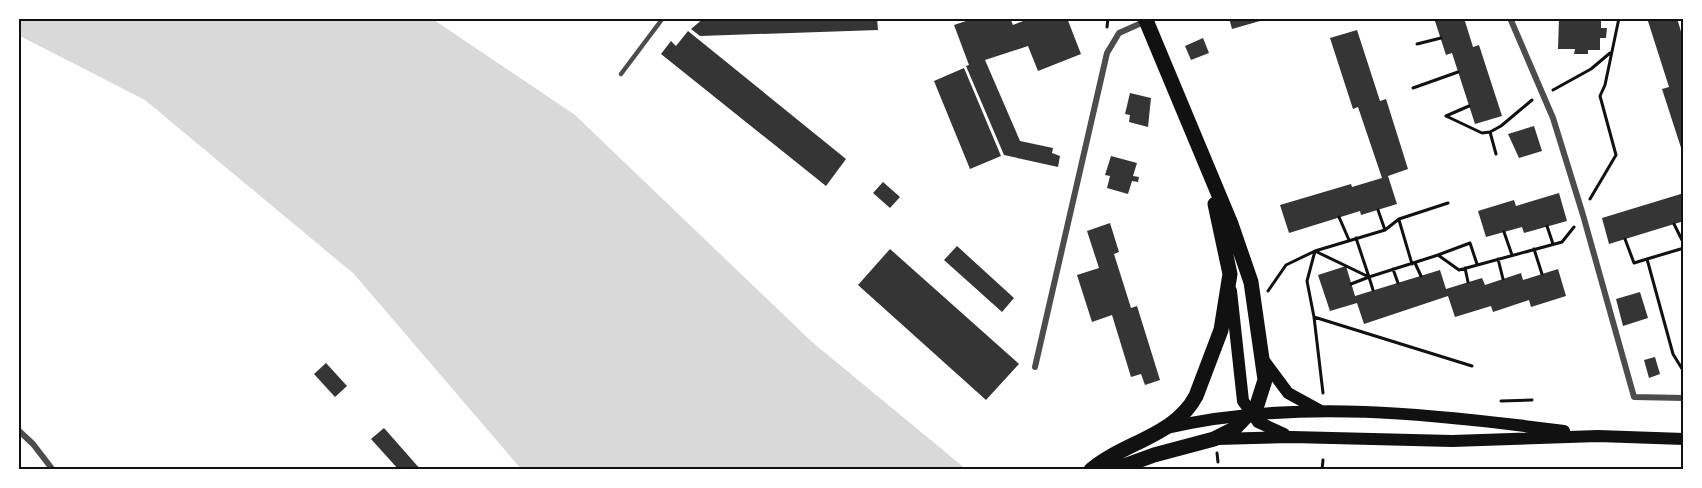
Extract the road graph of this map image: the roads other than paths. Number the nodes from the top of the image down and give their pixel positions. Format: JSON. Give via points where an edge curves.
{"nodes":[{"id":1,"x":663,"y":18,"type":"edge"},
{"id":2,"x":1510,"y":18,"type":"edge"},
{"id":3,"x":1146,"y":20,"type":"edge"},
{"id":4,"x":621,"y":74,"type":"dead end"},
{"id":5,"x":1208,"y":172,"type":"junction"},
{"id":6,"x":1230,"y":274,"type":"junction"},
{"id":7,"x":1265,"y":362,"type":"junction"},
{"id":8,"x":1035,"y":367,"type":"dead end"},
{"id":9,"x":1684,"y":398,"type":"edge"},
{"id":10,"x":1323,"y":411,"type":"junction"},
{"id":11,"x":1250,"y":414,"type":"junction"},
{"id":12,"x":1165,"y":429,"type":"junction"},
{"id":13,"x":18,"y":430,"type":"edge"},
{"id":14,"x":1598,"y":436,"type":"junction"},
{"id":15,"x":1292,"y":437,"type":"junction"},
{"id":16,"x":1214,"y":439,"type":"junction"},
{"id":17,"x":1684,"y":440,"type":"edge"},
{"id":18,"x":52,"y":470,"type":"edge"},
{"id":19,"x":1091,"y":470,"type":"edge"},
{"id":20,"x":1113,"y":470,"type":"edge"}],
"edges":[{"from":1,"to":4,"type":"lane"},
{"from":2,"to":9,"type":"street","via":[[1553,118],[1634,397]]},
{"from":3,"to":5,"type":"main road"},
{"from":3,"to":8,"type":"street","via":[[1119,33],[1107,53]]},
{"from":5,"to":6,"type":"main road"},
{"from":5,"to":7,"type":"main road","via":[[1251,282]]},
{"from":6,"to":11,"type":"main road","via":[[1240,383]]},
{"from":6,"to":12,"type":"main road","via":[[1221,330],[1208,368],[1191,405]]},
{"from":7,"to":10,"type":"main road","via":[[1288,393]]},
{"from":7,"to":11,"type":"main road","via":[[1262,396]]},
{"from":10,"to":11,"type":"main road"},
{"from":10,"to":14,"type":"main road","via":[[1489,421]]},
{"from":11,"to":12,"type":"main road"},
{"from":11,"to":15,"type":"main road","via":[[1268,429]]},
{"from":11,"to":16,"type":"main road","via":[[1234,429]]},
{"from":12,"to":19,"type":"main road"},
{"from":13,"to":18,"type":"street"},
{"from":14,"to":15,"type":"main road","via":[[1452,441]]},
{"from":14,"to":17,"type":"main road"},
{"from":15,"to":16,"type":"main road"},
{"from":16,"to":20,"type":"main road"}]}
